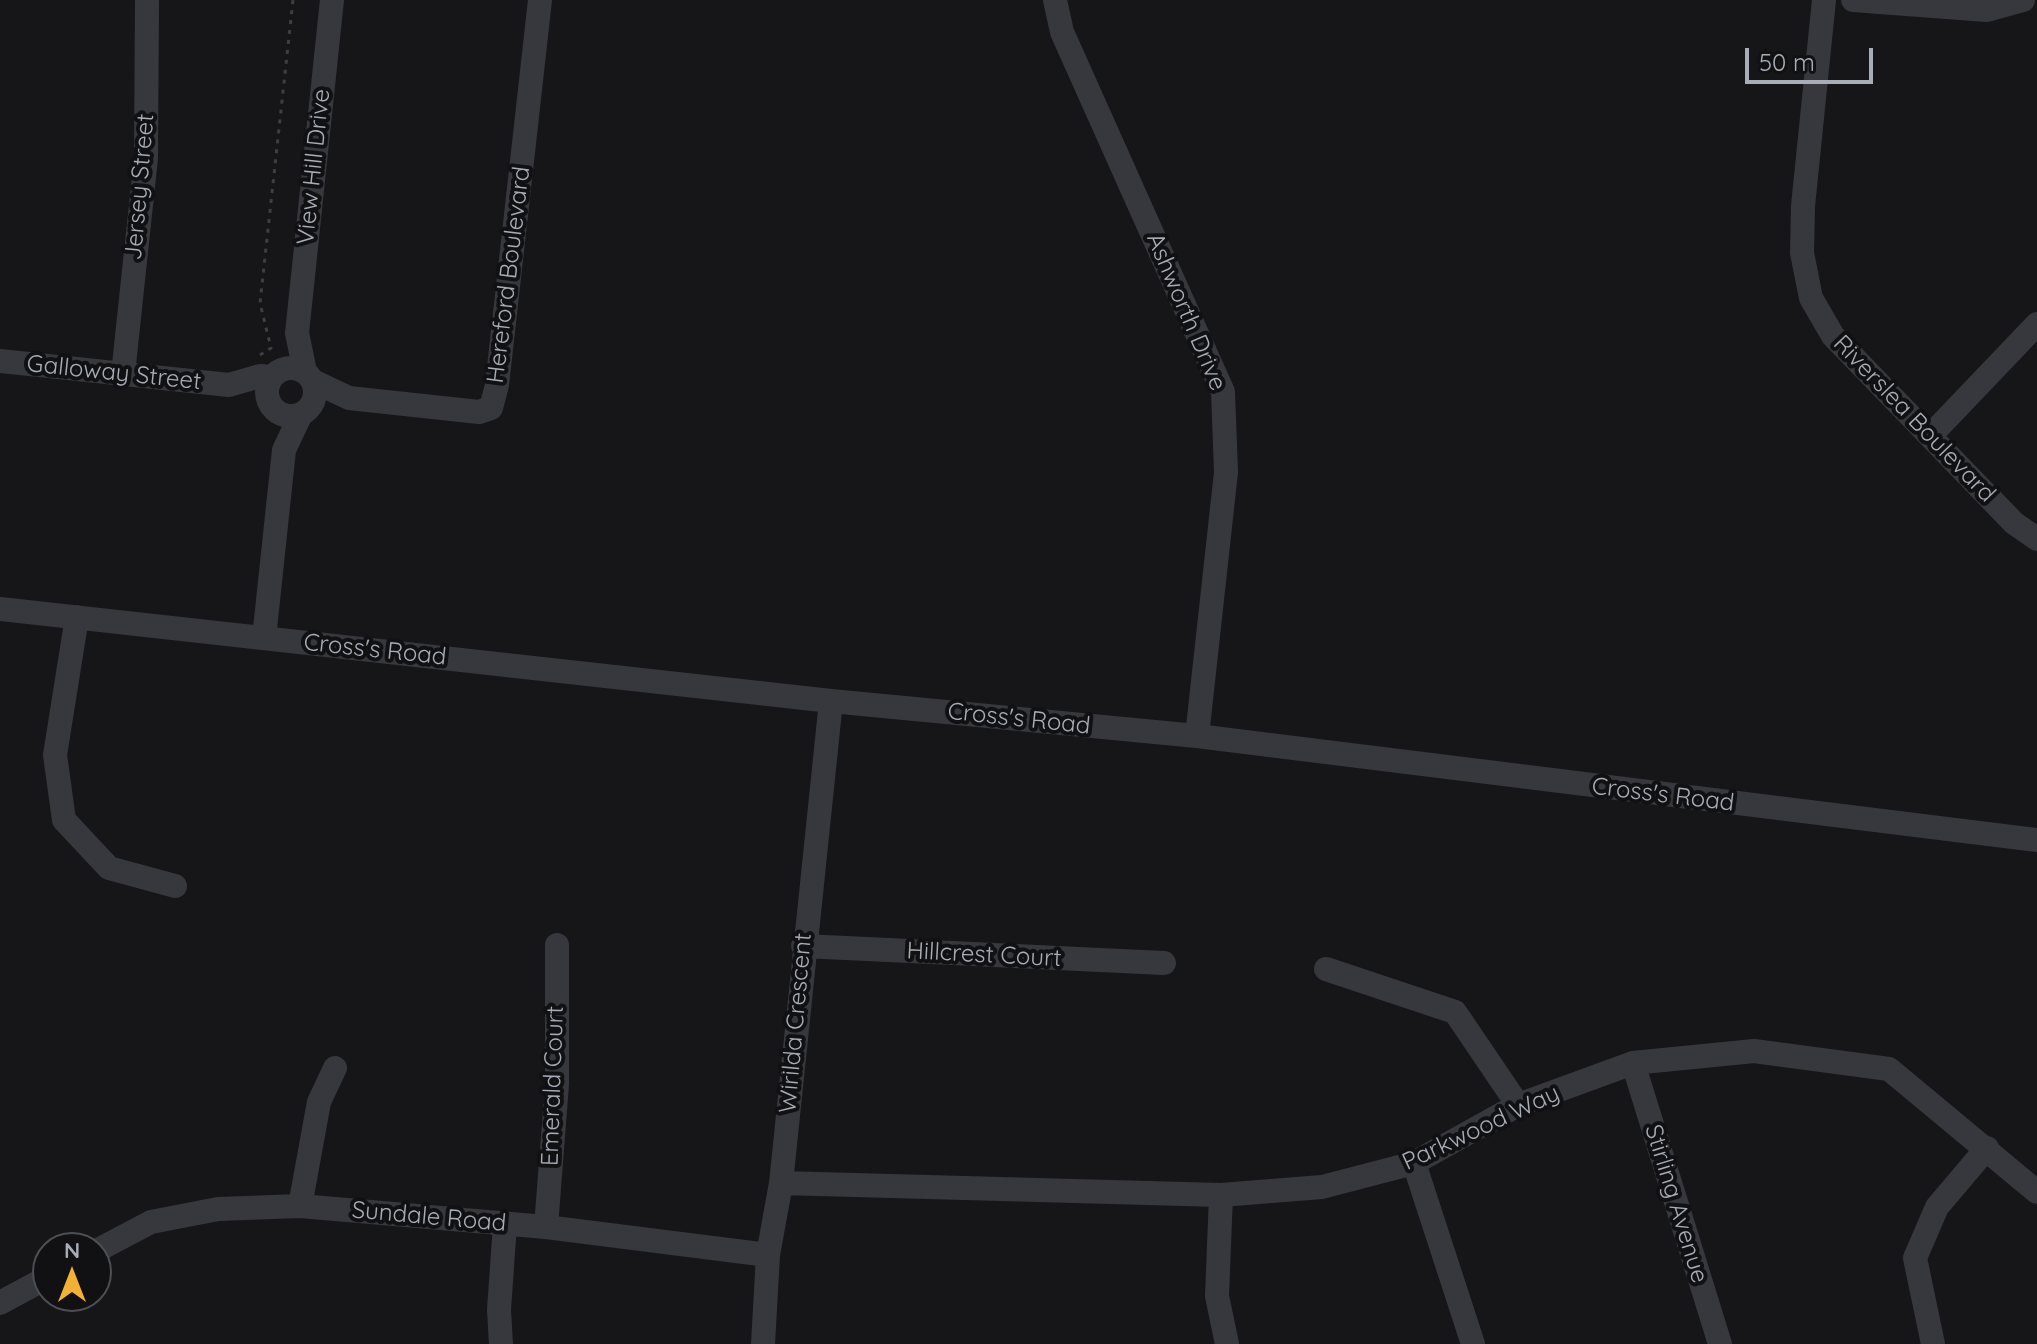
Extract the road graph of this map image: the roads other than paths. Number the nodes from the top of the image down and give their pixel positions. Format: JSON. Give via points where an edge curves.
{"nodes":[{"id":1,"x":147,"y":0,"type":"edge"},
{"id":2,"x":332,"y":0,"type":"edge"},
{"id":3,"x":540,"y":0,"type":"edge"},
{"id":4,"x":1055,"y":0,"type":"edge"},
{"id":5,"x":1824,"y":0,"type":"edge"},
{"id":6,"x":1853,"y":0,"type":"edge"},
{"id":7,"x":2023,"y":0,"type":"edge"},
{"id":8,"x":2037,"y":324,"type":"edge"},
{"id":9,"x":0,"y":361,"type":"edge"},
{"id":10,"x":123,"y":374,"type":"junction"},
{"id":11,"x":286,"y":385,"type":"junction"},
{"id":12,"x":349,"y":398,"type":"junction"},
{"id":13,"x":306,"y":410,"type":"junction"},
{"id":14,"x":1930,"y":436,"type":"junction"},
{"id":15,"x":284,"y":450,"type":"junction"},
{"id":16,"x":2037,"y":539,"type":"edge"},
{"id":17,"x":0,"y":609,"type":"edge"},
{"id":18,"x":77,"y":617,"type":"junction"},
{"id":19,"x":264,"y":638,"type":"junction"},
{"id":20,"x":831,"y":701,"type":"junction"},
{"id":21,"x":1197,"y":736,"type":"junction"},
{"id":22,"x":2037,"y":840,"type":"edge"},
{"id":23,"x":175,"y":886,"type":"dead end"},
{"id":24,"x":557,"y":945,"type":"dead end"},
{"id":25,"x":803,"y":946,"type":"junction"},
{"id":26,"x":1164,"y":963,"type":"dead end"},
{"id":27,"x":1326,"y":969,"type":"dead end"},
{"id":28,"x":1633,"y":1063,"type":"junction"},
{"id":29,"x":335,"y":1068,"type":"dead end"},
{"id":30,"x":1518,"y":1105,"type":"junction"},
{"id":31,"x":1987,"y":1148,"type":"junction"},
{"id":32,"x":1414,"y":1163,"type":"junction"},
{"id":33,"x":781,"y":1183,"type":"junction"},
{"id":34,"x":2037,"y":1192,"type":"edge"},
{"id":35,"x":1221,"y":1195,"type":"junction"},
{"id":36,"x":300,"y":1206,"type":"junction"},
{"id":37,"x":505,"y":1224,"type":"junction"},
{"id":38,"x":546,"y":1227,"type":"junction"},
{"id":39,"x":112,"y":1243,"type":"edge"},
{"id":40,"x":768,"y":1255,"type":"junction"},
{"id":41,"x":32,"y":1286,"type":"edge"},
{"id":42,"x":0,"y":1303,"type":"edge"},
{"id":43,"x":501,"y":1344,"type":"edge"},
{"id":44,"x":763,"y":1344,"type":"edge"},
{"id":45,"x":1227,"y":1344,"type":"edge"},
{"id":46,"x":1473,"y":1344,"type":"edge"},
{"id":47,"x":1720,"y":1344,"type":"edge"},
{"id":48,"x":1933,"y":1344,"type":"edge"}],
"edges":[{"from":1,"to":10,"type":"street","name":"Jersey Street","via":[[146,158]]},
{"from":2,"to":11,"type":"street","name":"View Hill Drive","via":[[297,333]]},
{"from":3,"to":12,"type":"street","name":"Hereford Boulevard","via":[[491,408],[479,412]]},
{"from":4,"to":21,"type":"street","name":"Ashworth Drive","via":[[1062,32],[1223,392],[1226,472]]},
{"from":5,"to":14,"type":"street","name":"Riverslea Boulevard","via":[[1803,206],[1802,253],[1811,298],[1833,336]]},
{"from":6,"to":7,"type":"street","via":[[1987,10]]},
{"from":8,"to":14,"type":"street"},
{"from":9,"to":10,"type":"street","name":"Galloway Street"},
{"from":10,"to":11,"type":"street","name":"Galloway Street"},
{"from":11,"to":12,"type":"street","name":"Hereford Boulevard"},
{"from":11,"to":13,"type":"street","name":"View Hill Drive","via":[[315,394]]},
{"from":11,"to":13,"type":"street","via":[[288,415]]},
{"from":11,"to":15,"type":"street","via":[[275,423]]},
{"from":12,"to":13,"type":"street","name":"Hereford Boulevard"},
{"from":13,"to":15,"type":"street"},
{"from":14,"to":16,"type":"street","name":"Riverslea Boulevard","via":[[2014,523]]},
{"from":15,"to":19,"type":"street"},
{"from":17,"to":18,"type":"street","name":"Cross's Road"},
{"from":18,"to":19,"type":"street","name":"Cross's Road"},
{"from":18,"to":23,"type":"street","via":[[55,755],[64,820],[109,868]]},
{"from":19,"to":20,"type":"street","name":"Cross's Road"},
{"from":20,"to":21,"type":"street","name":"Cross's Road"},
{"from":20,"to":25,"type":"street","name":"Wirilda Crescent"},
{"from":21,"to":22,"type":"street","name":"Cross's Road"},
{"from":24,"to":38,"type":"street","name":"Emerald Court","via":[[557,1084]]},
{"from":25,"to":26,"type":"street","name":"Hillcrest Court"},
{"from":25,"to":33,"type":"street","name":"Wirilda Crescent"},
{"from":27,"to":30,"type":"street","via":[[1455,1012]]},
{"from":28,"to":30,"type":"street","name":"Parkwood Way"},
{"from":28,"to":31,"type":"street","name":"Parkwood Way","via":[[1754,1051],[1889,1069]]},
{"from":28,"to":47,"type":"street","name":"Stirling Avenue"},
{"from":29,"to":36,"type":"street","via":[[319,1102]]},
{"from":30,"to":32,"type":"street","name":"Parkwood Way"},
{"from":31,"to":34,"type":"street","name":"Parkwood Way"},
{"from":31,"to":48,"type":"street","via":[[1937,1207],[1915,1258]]},
{"from":32,"to":35,"type":"street","name":"Parkwood Way","via":[[1322,1187]]},
{"from":32,"to":46,"type":"street"},
{"from":33,"to":35,"type":"street","name":"Parkwood Way"},
{"from":33,"to":40,"type":"street","name":"Wirilda Crescent"},
{"from":35,"to":45,"type":"street","via":[[1217,1296]]},
{"from":36,"to":37,"type":"street","name":"Sundale Road"},
{"from":36,"to":39,"type":"street","name":"Sundale Road","via":[[218,1209],[151,1222]]},
{"from":37,"to":38,"type":"street","name":"Sundale Road"},
{"from":37,"to":43,"type":"street"},
{"from":38,"to":40,"type":"street","name":"Sundale Road"},
{"from":40,"to":44,"type":"street","name":"Wirilda Crescent"},
{"from":41,"to":42,"type":"street"}]}
